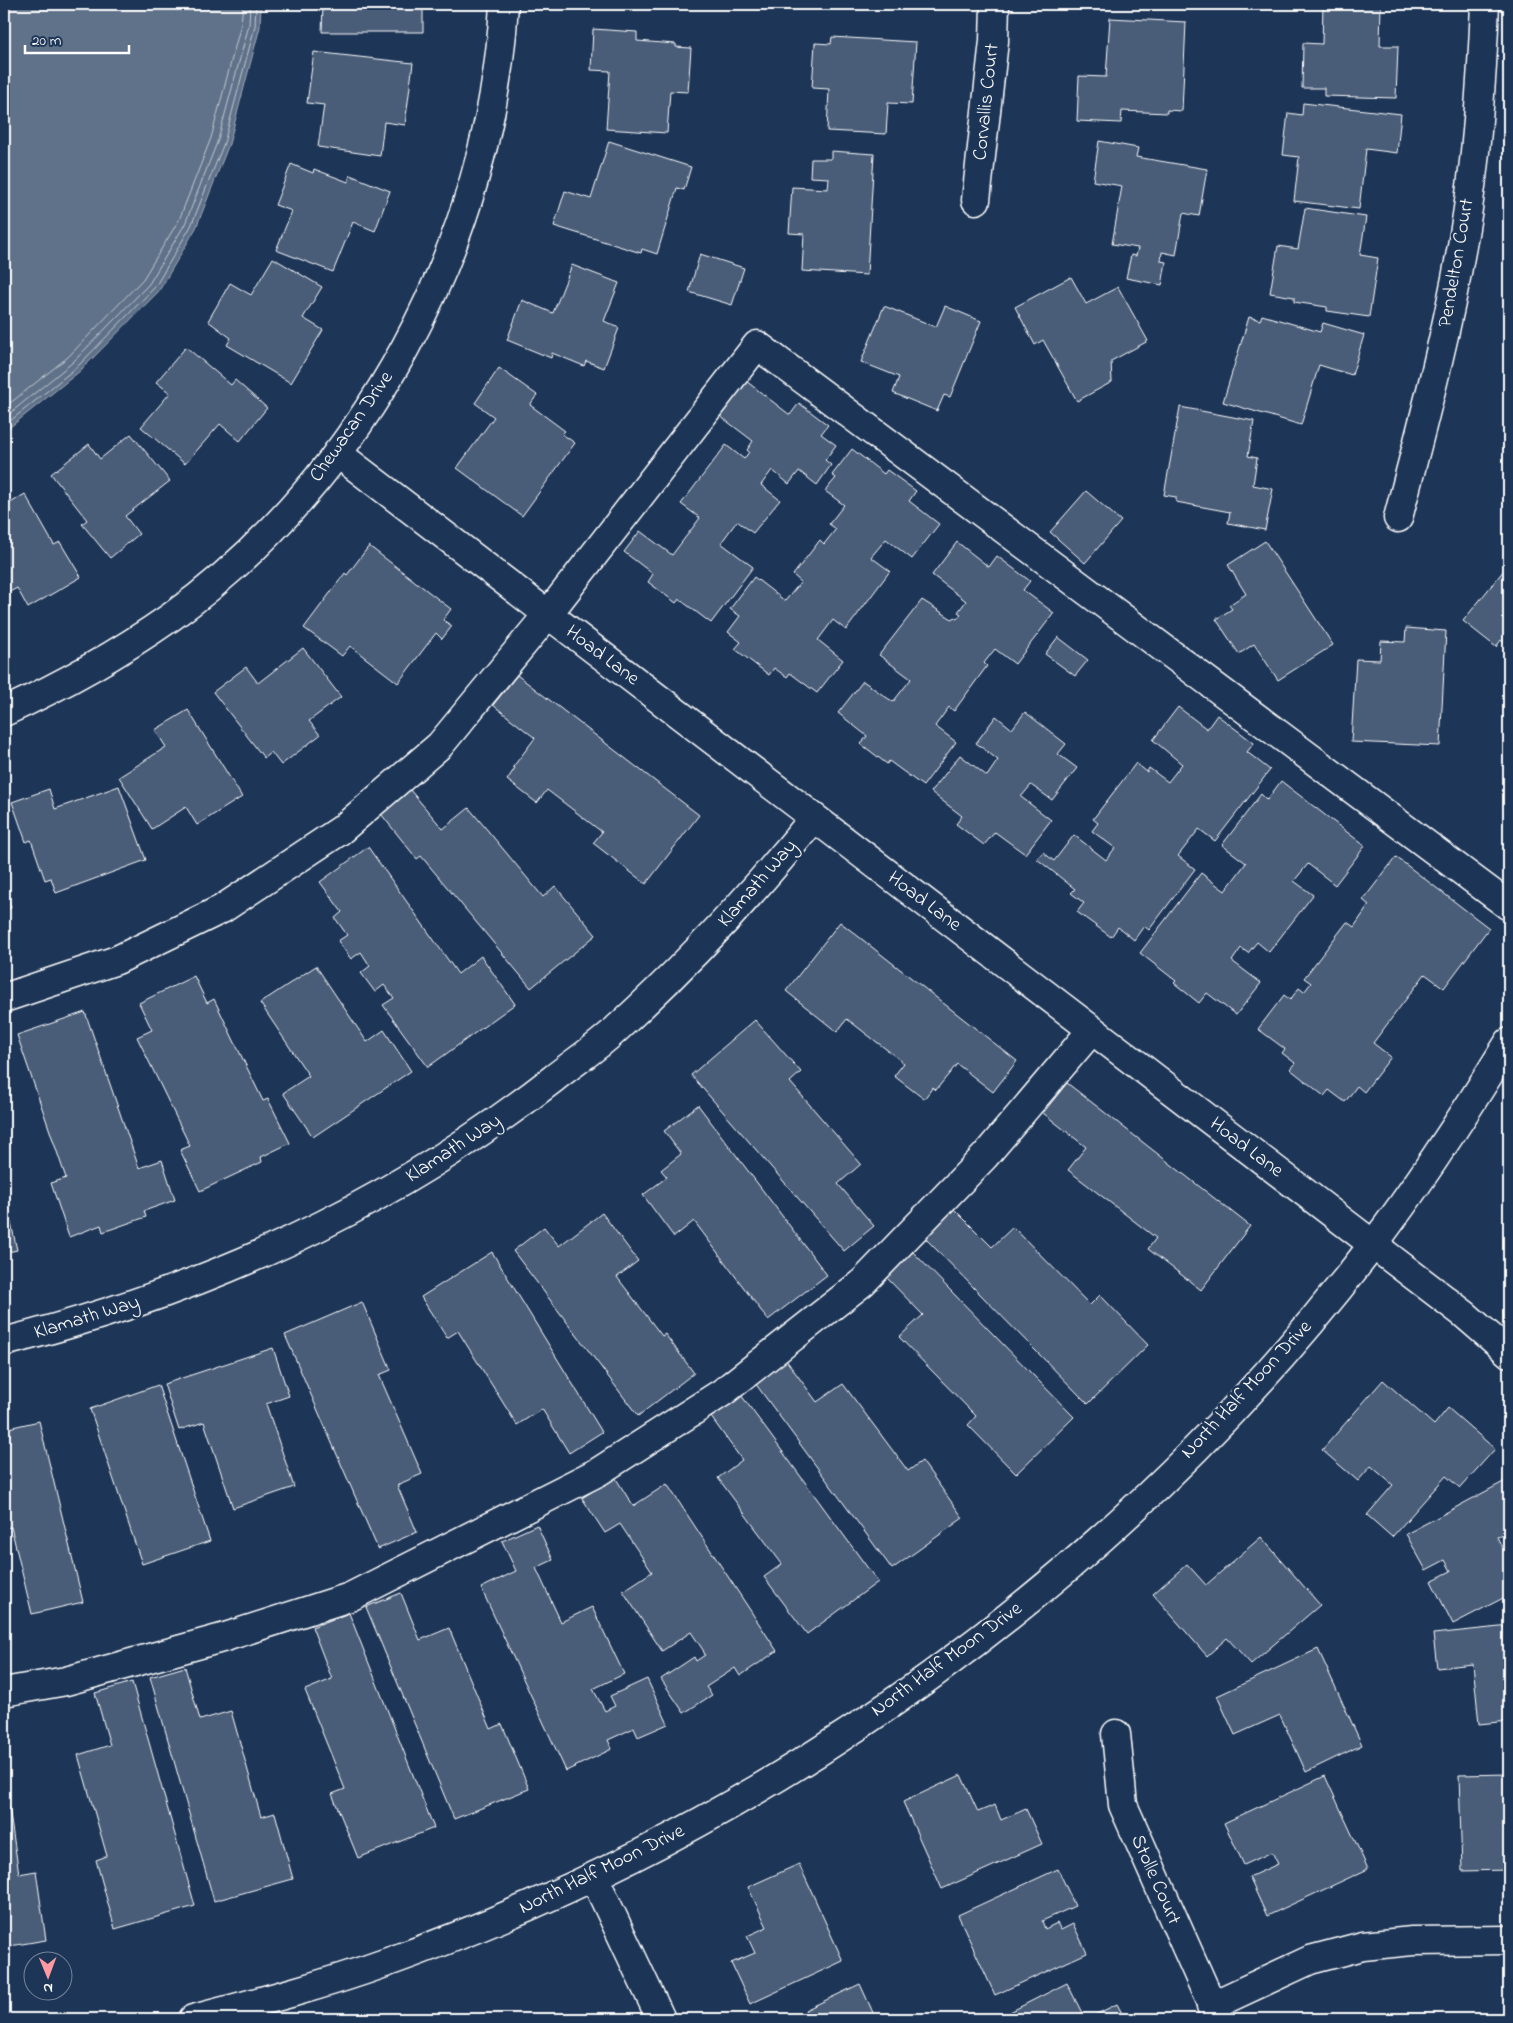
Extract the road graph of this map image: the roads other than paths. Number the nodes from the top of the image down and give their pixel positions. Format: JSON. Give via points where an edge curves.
{"nodes":[{"id":1,"x":504,"y":4,"type":"edge"},
{"id":2,"x":995,"y":4,"type":"edge"},
{"id":3,"x":1485,"y":4,"type":"edge"},
{"id":4,"x":976,"y":200,"type":"dead end"},
{"id":5,"x":337,"y":453,"type":"junction"},
{"id":6,"x":1398,"y":518,"type":"dead end"},
{"id":7,"x":548,"y":614,"type":"junction"},
{"id":8,"x":4,"y":712,"type":"edge"},
{"id":9,"x":814,"y":818,"type":"junction"},
{"id":10,"x":1509,"y":906,"type":"edge"},
{"id":11,"x":4,"y":998,"type":"edge"},
{"id":12,"x":1092,"y":1030,"type":"junction"},
{"id":13,"x":1509,"y":1042,"type":"edge"},
{"id":14,"x":1373,"y":1245,"type":"junction"},
{"id":15,"x":4,"y":1342,"type":"edge"},
{"id":16,"x":1509,"y":1353,"type":"edge"},
{"id":17,"x":4,"y":1692,"type":"edge"},
{"id":18,"x":1116,"y":1734,"type":"dead end"},
{"id":19,"x":594,"y":1877,"type":"junction"},
{"id":20,"x":1509,"y":1940,"type":"edge"},
{"id":21,"x":1215,"y":2013,"type":"edge"},
{"id":22,"x":193,"y":2019,"type":"edge"},
{"id":23,"x":661,"y":2019,"type":"edge"}],
"edges":[{"from":1,"to":5,"type":"street","name":"Chewacan Drive","via":[[503,36],[489,122],[457,234],[423,314],[380,390]]},
{"from":2,"to":4,"type":"street","name":"Corvallis Court","via":[[994,41]]},
{"from":3,"to":6,"type":"street","name":"Pendelton Court","via":[[1480,106],[1464,232],[1441,356]]},
{"from":5,"to":7,"type":"street","name":"Hoad Lane"},
{"from":5,"to":8,"type":"street","name":"Chewacan Drive","via":[[300,498],[240,560],[173,616],[113,656]]},
{"from":7,"to":9,"type":"street","name":"Hoad Lane"},
{"from":7,"to":10,"type":"street","via":[[757,345]]},
{"from":7,"to":11,"type":"street","via":[[440,746],[341,830],[222,909],[117,960]]},
{"from":9,"to":12,"type":"street","name":"Hoad Lane"},
{"from":9,"to":15,"type":"street","name":"Klamath Way","via":[[700,950],[609,1035],[507,1115],[402,1183],[314,1230],[223,1272],[125,1308]]},
{"from":12,"to":14,"type":"street","name":"Hoad Lane"},
{"from":12,"to":17,"type":"street","via":[[985,1156],[863,1282],[723,1392],[598,1472],[350,1597],[222,1638],[66,1681]]},
{"from":13,"to":14,"type":"street","name":"North Half Moon Drive","via":[[1463,1117]]},
{"from":14,"to":16,"type":"street","name":"Hoad Lane","via":[[1464,1314]]},
{"from":14,"to":19,"type":"street","name":"North Half Moon Drive","via":[[1303,1332],[1203,1442],[1095,1544],[1010,1616],[921,1683],[809,1758],[713,1815]]},
{"from":18,"to":21,"type":"street","name":"Stolle Court","via":[[1123,1805]]},
{"from":19,"to":22,"type":"street","name":"North Half Moon Drive","via":[[492,1922],[387,1962],[281,1997]]},
{"from":19,"to":23,"type":"street"},
{"from":20,"to":21,"type":"street","via":[[1412,1941],[1363,1946],[1310,1960]]}]}
